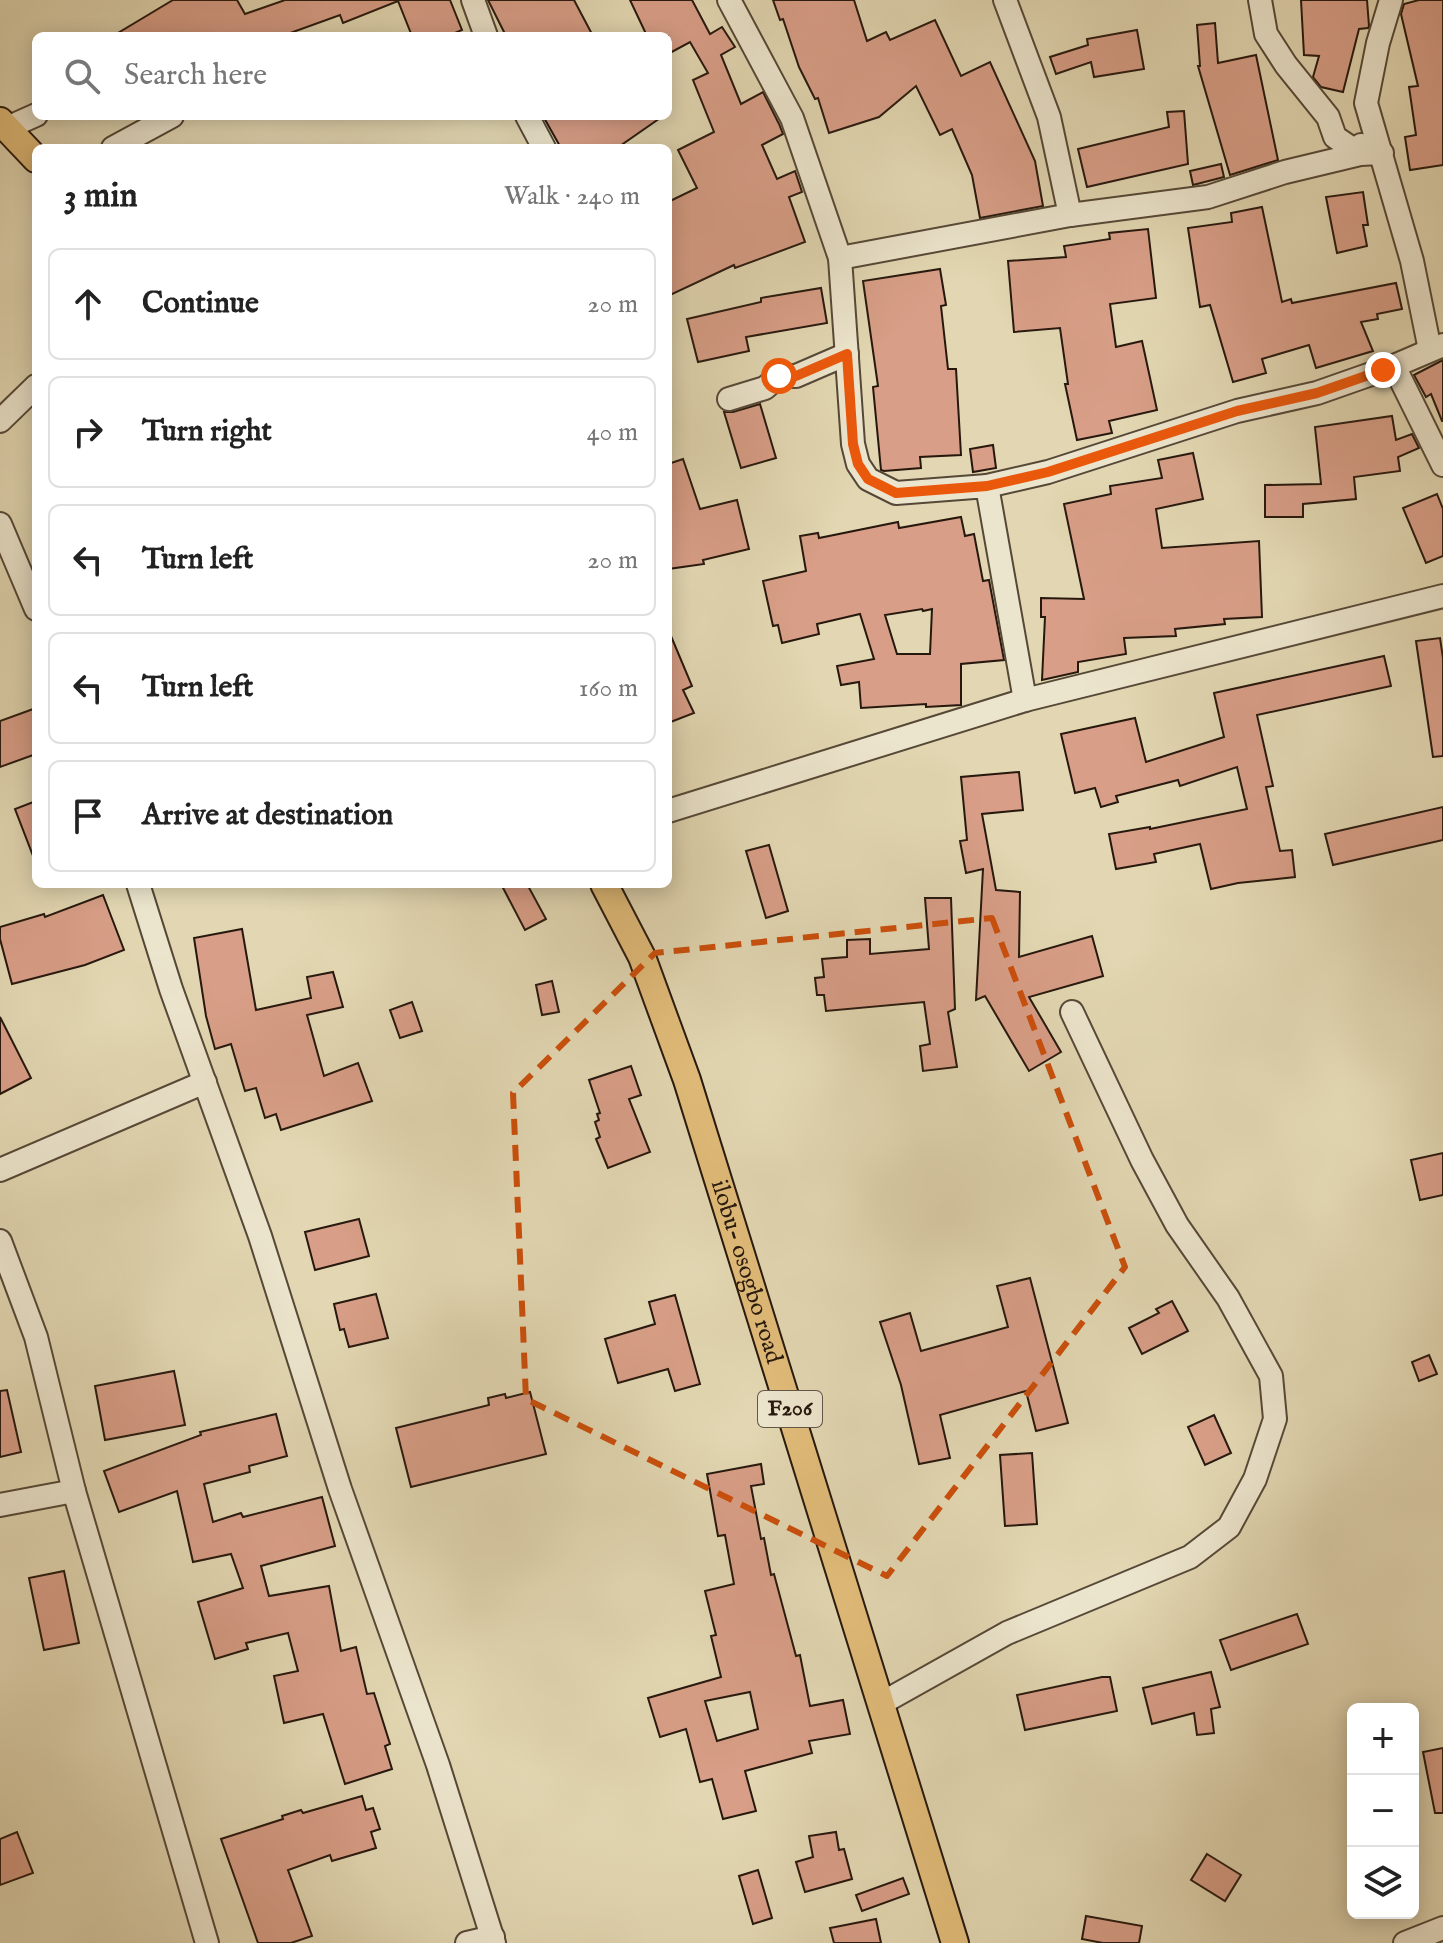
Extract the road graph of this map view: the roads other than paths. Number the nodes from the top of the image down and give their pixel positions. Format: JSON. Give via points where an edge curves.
{"nodes":[{"id":1,"x":473,"y":0,"type":"edge"},
{"id":2,"x":729,"y":0,"type":"edge"},
{"id":3,"x":1005,"y":0,"type":"edge"},
{"id":4,"x":1260,"y":0,"type":"edge"},
{"id":5,"x":1391,"y":0,"type":"edge"},
{"id":6,"x":485,"y":32,"type":"edge"},
{"id":7,"x":32,"y":116,"type":"edge"},
{"id":8,"x":165,"y":120,"type":"edge"},
{"id":9,"x":529,"y":120,"type":"edge"},
{"id":10,"x":3,"y":124,"type":"edge"},
{"id":11,"x":120,"y":144,"type":"edge"},
{"id":12,"x":542,"y":144,"type":"edge"},
{"id":13,"x":1371,"y":153,"type":"junction"},
{"id":14,"x":32,"y":155,"type":"edge"},
{"id":15,"x":1070,"y":215,"type":"junction"},
{"id":16,"x":840,"y":258,"type":"junction"},
{"id":17,"x":1436,"y":348,"type":"edge"},
{"id":18,"x":847,"y":354,"type":"junction"},
{"id":19,"x":1394,"y":366,"type":"junction"},
{"id":20,"x":32,"y":390,"type":"edge"},
{"id":21,"x":729,"y":399,"type":"dead end"},
{"id":22,"x":0,"y":421,"type":"edge"},
{"id":23,"x":1443,"y":465,"type":"edge"},
{"id":24,"x":987,"y":486,"type":"junction"},
{"id":25,"x":0,"y":524,"type":"edge"},
{"id":26,"x":1443,"y":596,"type":"edge"},
{"id":27,"x":32,"y":600,"type":"edge"},
{"id":28,"x":1025,"y":700,"type":"junction"},
{"id":29,"x":672,"y":810,"type":"edge"},
{"id":30,"x":139,"y":888,"type":"edge"},
{"id":31,"x":606,"y":888,"type":"edge"},
{"id":32,"x":1072,"y":1012,"type":"dead end"},
{"id":33,"x":205,"y":1082,"type":"junction"},
{"id":34,"x":0,"y":1170,"type":"edge"},
{"id":35,"x":0,"y":1241,"type":"edge"},
{"id":36,"x":74,"y":1491,"type":"junction"},
{"id":37,"x":0,"y":1505,"type":"edge"},
{"id":38,"x":882,"y":1703,"type":"junction"},
{"id":39,"x":1443,"y":1928,"type":"edge"},
{"id":40,"x":494,"y":1940,"type":"edge"},
{"id":41,"x":207,"y":1943,"type":"edge"},
{"id":42,"x":467,"y":1943,"type":"edge"},
{"id":43,"x":955,"y":1943,"type":"edge"},
{"id":44,"x":1405,"y":1943,"type":"edge"}],
"edges":[{"from":1,"to":6,"type":"street"},
{"from":2,"to":16,"type":"street","via":[[792,118]]},
{"from":3,"to":15,"type":"street","via":[[1049,117]]},
{"from":4,"to":13,"type":"street","via":[[1266,34],[1328,117],[1335,137]]},
{"from":5,"to":13,"type":"street","via":[[1366,103]]},
{"from":7,"to":10,"type":"street"},
{"from":8,"to":11,"type":"street"},
{"from":9,"to":12,"type":"street"},
{"from":10,"to":14,"type":"main road"},
{"from":13,"to":15,"type":"street","via":[[1285,172],[1208,197]]},
{"from":13,"to":17,"type":"street","via":[[1412,261]]},
{"from":15,"to":16,"type":"street"},
{"from":16,"to":18,"type":"street"},
{"from":17,"to":19,"type":"street"},
{"from":18,"to":21,"type":"street"},
{"from":18,"to":24,"type":"street","via":[[853,444],[868,479],[896,493]]},
{"from":19,"to":23,"type":"street"},
{"from":19,"to":24,"type":"street","via":[[1317,393],[1237,411],[1048,472]]},
{"from":20,"to":22,"type":"street"},
{"from":24,"to":28,"type":"street"},
{"from":25,"to":27,"type":"street"},
{"from":26,"to":28,"type":"street"},
{"from":28,"to":29,"type":"street"},
{"from":30,"to":33,"type":"street"},
{"from":31,"to":38,"type":"main road","name":"ilobu- osogbo road","number":"F206","via":[[642,957],[687,1080]]},
{"from":32,"to":38,"type":"street","via":[[1177,1225],[1228,1298],[1271,1376],[1275,1419],[1255,1479],[1229,1527],[1190,1557],[1007,1633]]},
{"from":33,"to":34,"type":"street"},
{"from":33,"to":40,"type":"street"},
{"from":35,"to":36,"type":"street","via":[[36,1337]]},
{"from":36,"to":37,"type":"street"},
{"from":36,"to":41,"type":"street"},
{"from":38,"to":43,"type":"main road","name":"ilobu- osogbo road","number":"F206"},
{"from":39,"to":44,"type":"street"},
{"from":40,"to":42,"type":"street"}]}
